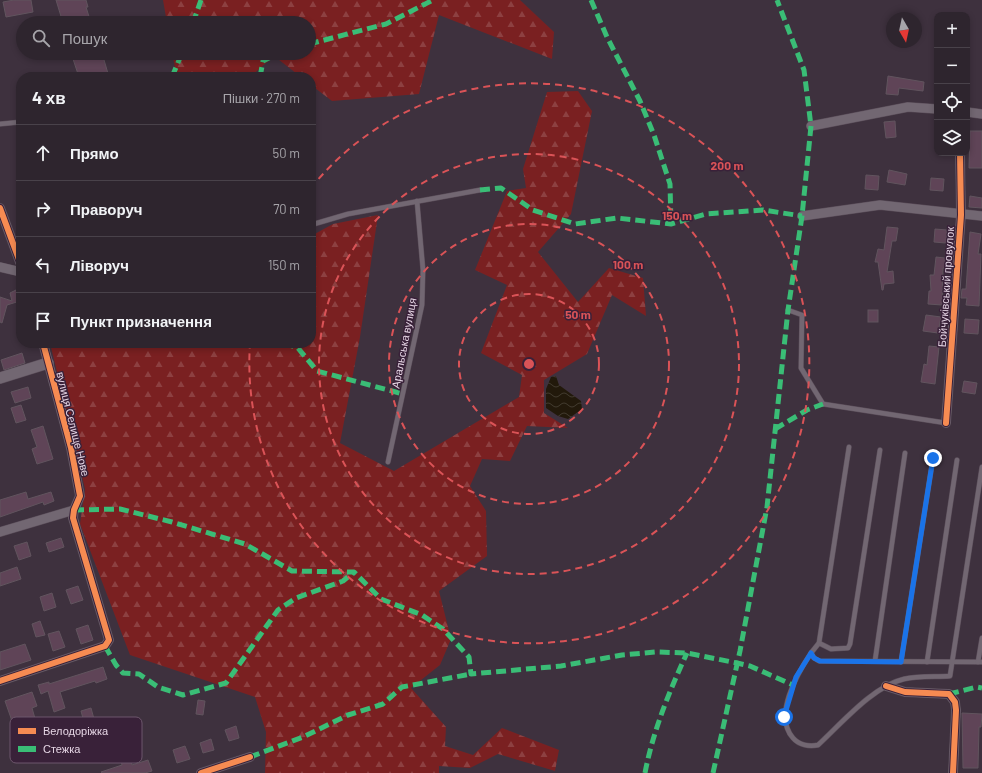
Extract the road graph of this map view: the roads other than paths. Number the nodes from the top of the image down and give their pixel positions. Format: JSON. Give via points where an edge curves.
{"nodes":[{"id":1,"x":934,"y":109,"type":"edge"},
{"id":2,"x":970,"y":112,"type":"edge"},
{"id":3,"x":982,"y":114,"type":"edge"},
{"id":4,"x":16,"y":122,"type":"edge"},
{"id":5,"x":0,"y":124,"type":"edge"},
{"id":6,"x":811,"y":126,"type":"dead end"},
{"id":7,"x":960,"y":156,"type":"edge"},
{"id":8,"x":480,"y":190,"type":"dead end"},
{"id":9,"x":417,"y":201,"type":"junction"},
{"id":10,"x":0,"y":208,"type":"edge"},
{"id":11,"x":962,"y":215,"type":"junction"},
{"id":12,"x":802,"y":216,"type":"dead end"},
{"id":13,"x":982,"y":216,"type":"edge"},
{"id":14,"x":316,"y":223,"type":"edge"},
{"id":15,"x":16,"y":251,"type":"edge"},
{"id":16,"x":0,"y":267,"type":"edge"},
{"id":17,"x":16,"y":271,"type":"edge"},
{"id":18,"x":788,"y":310,"type":"dead end"},
{"id":19,"x":44,"y":348,"type":"edge"},
{"id":20,"x":48,"y":363,"type":"junction"},
{"id":21,"x":0,"y":378,"type":"edge"},
{"id":22,"x":946,"y":423,"type":"joint"},
{"id":23,"x":849,"y":447,"type":"dead end"},
{"id":24,"x":880,"y":450,"type":"dead end"},
{"id":25,"x":905,"y":453,"type":"dead end"},
{"id":26,"x":933,"y":458,"type":"dead end"},
{"id":27,"x":957,"y":460,"type":"dead end"},
{"id":28,"x":388,"y":462,"type":"dead end"},
{"id":29,"x":982,"y":467,"type":"edge"},
{"id":30,"x":74,"y":510,"type":"junction"},
{"id":31,"x":0,"y":532,"type":"edge"},
{"id":32,"x":982,"y":638,"type":"edge"},
{"id":33,"x":819,"y":643,"type":"junction"},
{"id":34,"x":811,"y":653,"type":"junction"},
{"id":35,"x":875,"y":661,"type":"junction"},
{"id":36,"x":901,"y":662,"type":"junction"},
{"id":37,"x":927,"y":662,"type":"junction"},
{"id":38,"x":952,"y":662,"type":"junction"},
{"id":39,"x":980,"y":662,"type":"edge"},
{"id":40,"x":0,"y":681,"type":"edge"},
{"id":41,"x":886,"y":686,"type":"junction"},
{"id":42,"x":250,"y":757,"type":"dead end"},
{"id":43,"x":201,"y":773,"type":"edge"},
{"id":44,"x":953,"y":773,"type":"edge"}],
"edges":[{"from":1,"to":6,"type":"street","via":[[908,107]]},
{"from":2,"to":3,"type":"street"},
{"from":4,"to":5,"type":"lane"},
{"from":7,"to":11,"type":"street","name":"Бойчуківський провулок"},
{"from":8,"to":9,"type":"lane"},
{"from":9,"to":14,"type":"lane","via":[[348,214]]},
{"from":9,"to":28,"type":"lane","name":"Аральська вулиця","via":[[423,270],[422,306]]},
{"from":10,"to":15,"type":"street"},
{"from":11,"to":12,"type":"street","via":[[880,205]]},
{"from":11,"to":13,"type":"street"},
{"from":11,"to":22,"type":"street","name":"Бойчуківський провулок"},
{"from":16,"to":17,"type":"street"},
{"from":18,"to":22,"type":"lane","via":[[802,315],[801,368],[823,404]]},
{"from":19,"to":20,"type":"street","name":"вулиця Селище Нове"},
{"from":20,"to":21,"type":"street"},
{"from":20,"to":30,"type":"street","name":"вулиця Селище Нове","via":[[71,448],[80,496]]},
{"from":23,"to":33,"type":"lane"},
{"from":24,"to":33,"type":"lane","via":[[850,644],[848,648],[831,648]]},
{"from":25,"to":35,"type":"lane"},
{"from":26,"to":36,"type":"lane"},
{"from":27,"to":37,"type":"lane"},
{"from":29,"to":38,"type":"lane"},
{"from":30,"to":31,"type":"street"},
{"from":30,"to":40,"type":"street","name":"вулиця Селище Нове","via":[[76,530],[109,640],[105,646]]},
{"from":32,"to":39,"type":"lane"},
{"from":33,"to":34,"type":"lane"},
{"from":34,"to":35,"type":"lane","via":[[820,661]]},
{"from":34,"to":41,"type":"lane","via":[[796,677],[784,717],[787,731],[800,744],[818,745],[863,703]]},
{"from":35,"to":36,"type":"lane"},
{"from":36,"to":37,"type":"lane"},
{"from":37,"to":38,"type":"lane"},
{"from":38,"to":39,"type":"lane"},
{"from":38,"to":41,"type":"lane","via":[[950,676],[904,679]]},
{"from":41,"to":44,"type":"street","via":[[905,692],[949,694],[953,697],[956,710]]},
{"from":42,"to":43,"type":"street"}]}
